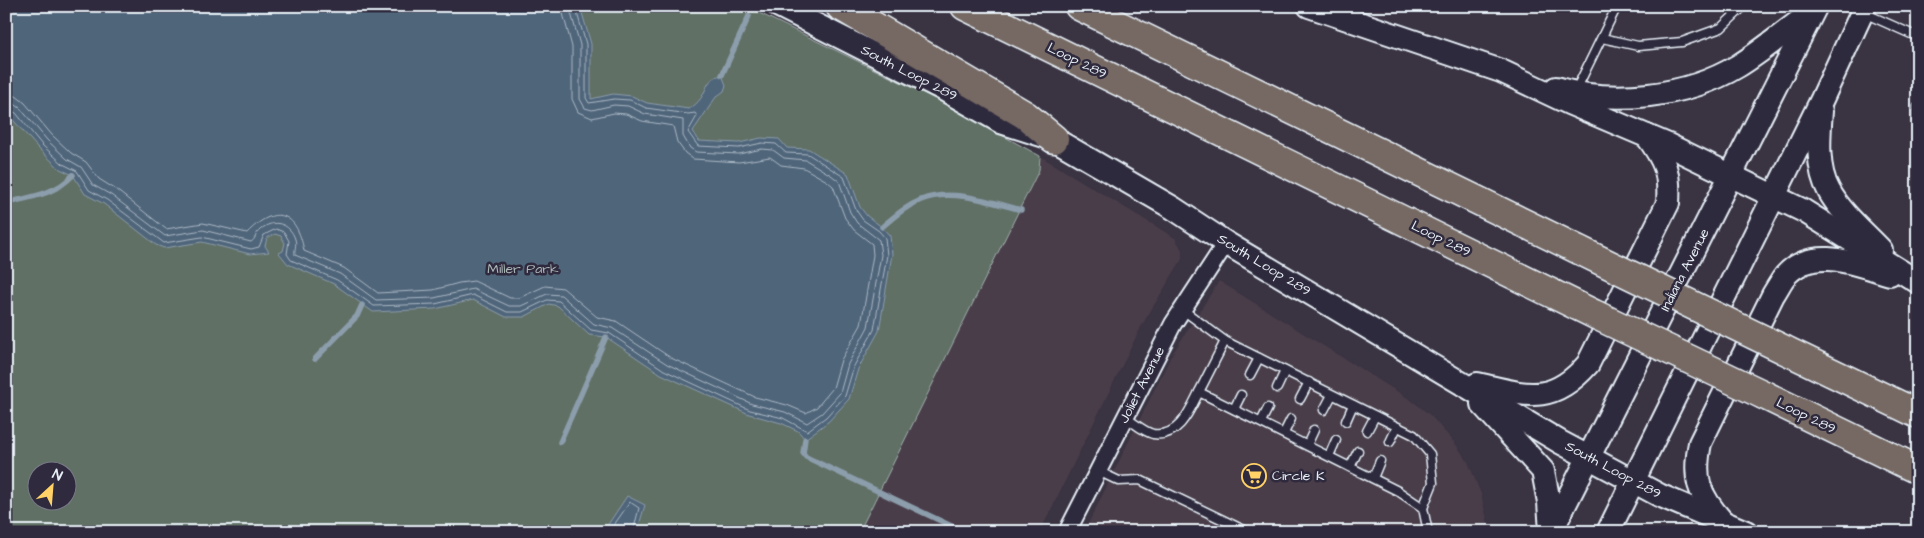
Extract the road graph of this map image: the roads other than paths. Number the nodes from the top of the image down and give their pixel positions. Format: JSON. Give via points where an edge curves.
{"nodes":[{"id":1,"x":779,"y":6,"type":"edge"},
{"id":2,"x":840,"y":6,"type":"edge"},
{"id":3,"x":965,"y":6,"type":"edge"},
{"id":4,"x":1079,"y":6,"type":"edge"},
{"id":5,"x":1617,"y":6,"type":"edge"},
{"id":6,"x":1744,"y":6,"type":"edge"},
{"id":7,"x":1315,"y":7,"type":"edge"},
{"id":8,"x":1815,"y":8,"type":"edge"},
{"id":9,"x":1864,"y":9,"type":"edge"},
{"id":10,"x":1918,"y":37,"type":"edge"},
{"id":11,"x":1602,"y":38,"type":"junction"},
{"id":12,"x":1501,"y":71,"type":"junction"},
{"id":13,"x":1575,"y":92,"type":"junction"},
{"id":14,"x":1822,"y":99,"type":"junction"},
{"id":15,"x":1918,"y":106,"type":"edge"},
{"id":16,"x":1647,"y":136,"type":"junction"},
{"id":17,"x":1054,"y":139,"type":"junction"},
{"id":18,"x":1918,"y":142,"type":"edge"},
{"id":19,"x":1732,"y":176,"type":"junction"},
{"id":20,"x":1774,"y":196,"type":"junction"},
{"id":21,"x":1226,"y":243,"type":"junction"},
{"id":22,"x":1918,"y":282,"type":"edge"},
{"id":23,"x":1182,"y":310,"type":"junction"},
{"id":24,"x":1225,"y":341,"type":"junction"},
{"id":25,"x":1259,"y":358,"type":"junction"},
{"id":26,"x":1285,"y":371,"type":"junction"},
{"id":27,"x":1250,"y":375,"type":"dead end"},
{"id":28,"x":1459,"y":380,"type":"junction"},
{"id":29,"x":1308,"y":382,"type":"junction"},
{"id":30,"x":1277,"y":388,"type":"dead end"},
{"id":31,"x":1199,"y":392,"type":"junction"},
{"id":32,"x":1332,"y":394,"type":"junction"},
{"id":33,"x":1241,"y":395,"type":"dead end"},
{"id":34,"x":1300,"y":400,"type":"dead end"},
{"id":35,"x":1353,"y":405,"type":"junction"},
{"id":36,"x":1268,"y":408,"type":"dead end"},
{"id":37,"x":1234,"y":409,"type":"junction"},
{"id":38,"x":1324,"y":410,"type":"dead end"},
{"id":39,"x":1918,"y":414,"type":"edge"},
{"id":40,"x":1375,"y":416,"type":"junction"},
{"id":41,"x":1126,"y":418,"type":"junction"},
{"id":42,"x":1291,"y":419,"type":"dead end"},
{"id":43,"x":1346,"y":421,"type":"dead end"},
{"id":44,"x":1261,"y":422,"type":"junction"},
{"id":45,"x":1397,"y":427,"type":"junction"},
{"id":46,"x":1314,"y":430,"type":"dead end"},
{"id":47,"x":1367,"y":431,"type":"dead end"},
{"id":48,"x":1284,"y":434,"type":"junction"},
{"id":49,"x":1336,"y":440,"type":"dead end"},
{"id":50,"x":1390,"y":442,"type":"dead end"},
{"id":51,"x":1307,"y":445,"type":"junction"},
{"id":52,"x":1358,"y":451,"type":"dead end"},
{"id":53,"x":1329,"y":456,"type":"junction"},
{"id":54,"x":1590,"y":458,"type":"junction"},
{"id":55,"x":1380,"y":461,"type":"dead end"},
{"id":56,"x":1350,"y":467,"type":"junction"},
{"id":57,"x":1098,"y":470,"type":"junction"},
{"id":58,"x":1918,"y":470,"type":"edge"},
{"id":59,"x":1373,"y":478,"type":"junction"},
{"id":60,"x":1632,"y":481,"type":"junction"},
{"id":61,"x":1423,"y":508,"type":"junction"},
{"id":62,"x":1723,"y":522,"type":"junction"},
{"id":63,"x":1067,"y":532,"type":"edge"},
{"id":64,"x":1248,"y":532,"type":"edge"},
{"id":65,"x":1428,"y":532,"type":"edge"},
{"id":66,"x":1551,"y":532,"type":"edge"},
{"id":67,"x":1608,"y":532,"type":"edge"},
{"id":68,"x":1746,"y":532,"type":"edge"}],
"edges":[{"from":1,"to":17,"type":"main road","name":"South Loop 289","via":[[1002,122]]},
{"from":2,"to":17,"type":"highway","via":[[1025,115]]},
{"from":3,"to":58,"type":"highway","name":"Loop 289","bridge":true},
{"from":4,"to":39,"type":"highway","bridge":true},
{"from":5,"to":11,"type":"lane"},
{"from":6,"to":11,"type":"lane","via":[[1721,28],[1682,42],[1638,46]]},
{"from":7,"to":12,"type":"main road"},
{"from":8,"to":13,"type":"main road","via":[[1737,67],[1701,82],[1658,95],[1609,98]]},
{"from":8,"to":19,"type":"main road","name":"Indiana Avenue"},
{"from":9,"to":10,"type":"lane"},
{"from":9,"to":14,"type":"main road"},
{"from":11,"to":13,"type":"lane"},
{"from":12,"to":13,"type":"main road"},
{"from":12,"to":16,"type":"main road"},
{"from":14,"to":20,"type":"main road"},
{"from":14,"to":22,"type":"main road","via":[[1818,137],[1821,166],[1829,191],[1883,252]]},
{"from":15,"to":18,"type":"lane"},
{"from":16,"to":19,"type":"main road"},
{"from":16,"to":28,"type":"main road","via":[[1662,158],[1669,180],[1668,203],[1588,364],[1575,379],[1554,392],[1526,395]]},
{"from":17,"to":21,"type":"main road","name":"South Loop 289","via":[[1173,208]]},
{"from":19,"to":20,"type":"main road"},
{"from":19,"to":54,"type":"main road","name":"Indiana Avenue"},
{"from":20,"to":22,"type":"main road"},
{"from":20,"to":60,"type":"main road"},
{"from":21,"to":23,"type":"street","name":"Joliet Avenue"},
{"from":21,"to":28,"type":"main road","name":"South Loop 289"},
{"from":22,"to":62,"type":"main road","via":[[1826,258],[1804,263],[1786,275],[1700,443],[1697,460],[1699,490]]},
{"from":23,"to":24,"type":"lane"},
{"from":23,"to":41,"type":"street","name":"Joliet Avenue"},
{"from":24,"to":25,"type":"lane"},
{"from":24,"to":31,"type":"lane"},
{"from":25,"to":26,"type":"lane"},
{"from":25,"to":27,"type":"lane"},
{"from":26,"to":29,"type":"lane"},
{"from":26,"to":30,"type":"lane"},
{"from":28,"to":54,"type":"main road","name":"South Loop 289"},
{"from":28,"to":66,"type":"main road","via":[[1543,471]]},
{"from":29,"to":32,"type":"lane"},
{"from":29,"to":34,"type":"lane"},
{"from":31,"to":37,"type":"lane"},
{"from":31,"to":41,"type":"lane","via":[[1184,422],[1168,431],[1153,434]]},
{"from":32,"to":35,"type":"lane"},
{"from":32,"to":38,"type":"lane"},
{"from":33,"to":37,"type":"lane"},
{"from":35,"to":40,"type":"lane"},
{"from":35,"to":43,"type":"lane"},
{"from":36,"to":44,"type":"lane"},
{"from":37,"to":44,"type":"lane"},
{"from":40,"to":45,"type":"lane"},
{"from":40,"to":47,"type":"lane"},
{"from":41,"to":57,"type":"street","name":"Joliet Avenue"},
{"from":42,"to":48,"type":"lane"},
{"from":44,"to":48,"type":"lane"},
{"from":45,"to":50,"type":"lane"},
{"from":45,"to":61,"type":"lane","via":[[1414,435],[1430,454],[1433,483]]},
{"from":46,"to":51,"type":"lane"},
{"from":48,"to":51,"type":"lane"},
{"from":49,"to":53,"type":"lane"},
{"from":51,"to":53,"type":"lane"},
{"from":52,"to":56,"type":"lane"},
{"from":53,"to":56,"type":"lane"},
{"from":54,"to":60,"type":"main road","name":"South Loop 289"},
{"from":54,"to":66,"type":"main road","name":"Indiana Avenue"},
{"from":55,"to":59,"type":"lane"},
{"from":56,"to":59,"type":"lane"},
{"from":57,"to":63,"type":"street","name":"Joliet Avenue"},
{"from":57,"to":64,"type":"lane","via":[[1119,481],[1140,480]]},
{"from":59,"to":61,"type":"lane","via":[[1398,490]]},
{"from":60,"to":62,"type":"main road","name":"South Loop 289"},
{"from":60,"to":67,"type":"main road"},
{"from":61,"to":65,"type":"lane"},
{"from":62,"to":68,"type":"main road","name":"South Loop 289"}]}
